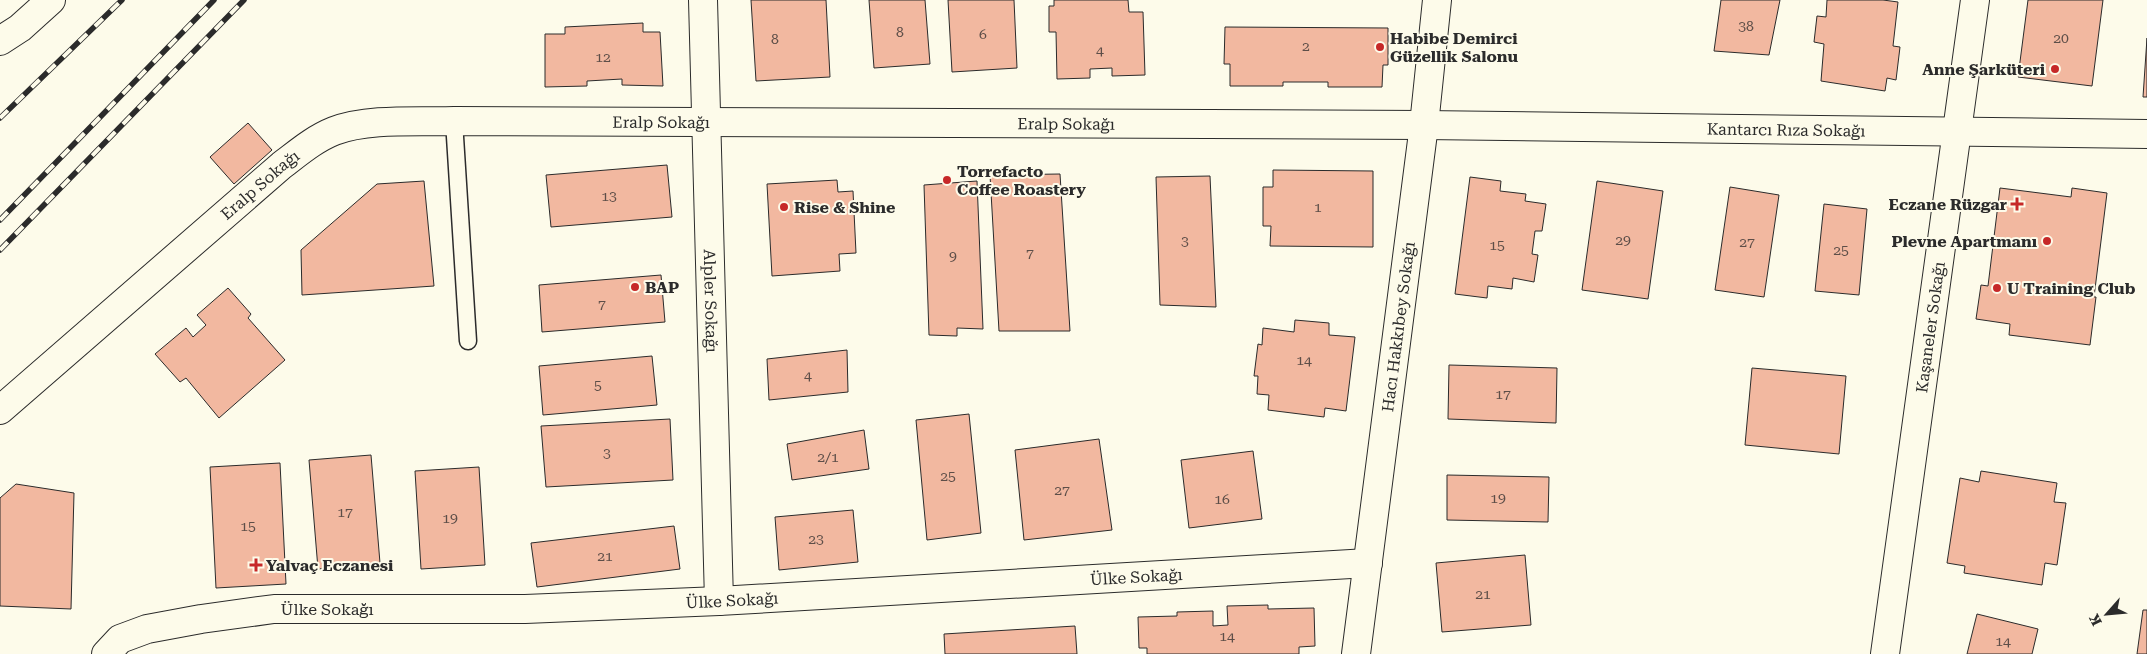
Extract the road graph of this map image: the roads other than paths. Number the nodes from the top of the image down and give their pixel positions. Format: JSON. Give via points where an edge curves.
{"nodes":[{"id":1,"x":50,"y":0,"type":"edge"},
{"id":2,"x":703,"y":0,"type":"edge"},
{"id":3,"x":1437,"y":0,"type":"edge"},
{"id":4,"x":1975,"y":0,"type":"edge"},
{"id":5,"x":0,"y":41,"type":"edge"},
{"id":6,"x":454,"y":122,"type":"junction"},
{"id":7,"x":706,"y":122,"type":"junction"},
{"id":8,"x":1424,"y":125,"type":"junction"},
{"id":9,"x":1957,"y":131,"type":"junction"},
{"id":10,"x":2147,"y":134,"type":"edge"},
{"id":11,"x":468,"y":341,"type":"dead end"},
{"id":12,"x":0,"y":410,"type":"edge"},
{"id":13,"x":1368,"y":562,"type":"junction"},
{"id":14,"x":719,"y":601,"type":"junction"},
{"id":15,"x":106,"y":654,"type":"edge"},
{"id":16,"x":1356,"y":654,"type":"edge"},
{"id":17,"x":1885,"y":654,"type":"edge"}],
"edges":[{"from":1,"to":5,"type":"street","via":[[20,28]]},
{"from":2,"to":7,"type":"street","name":"Alpler Sokağı"},
{"from":3,"to":8,"type":"street","name":"Hacı Hakkıbey Sokağı"},
{"from":4,"to":9,"type":"street","name":"Kaşaneler Sokağı"},
{"from":6,"to":7,"type":"street","name":"Eralp Sokağı"},
{"from":6,"to":11,"type":"lane"},
{"from":6,"to":12,"type":"street","name":"Eralp Sokağı","via":[[358,125],[332,132],[302,149]]},
{"from":7,"to":8,"type":"street","name":"Eralp Sokağı"},
{"from":7,"to":14,"type":"street","name":"Alpler Sokağı"},
{"from":8,"to":9,"type":"street","name":"Kantarcı Rıza Sokağı"},
{"from":8,"to":13,"type":"street","name":"Hacı Hakkıbey Sokağı"},
{"from":9,"to":10,"type":"street","name":"Kantarcı Rıza Sokağı"},
{"from":9,"to":17,"type":"street","name":"Kaşaneler Sokağı"},
{"from":13,"to":14,"type":"street","name":"Ülke Sokağı"},
{"from":13,"to":16,"type":"street","name":"Hacı Hakkıbey Sokağı"},
{"from":14,"to":15,"type":"street","name":"Ülke Sokağı","via":[[525,609],[267,610],[147,629],[120,640]]}]}
